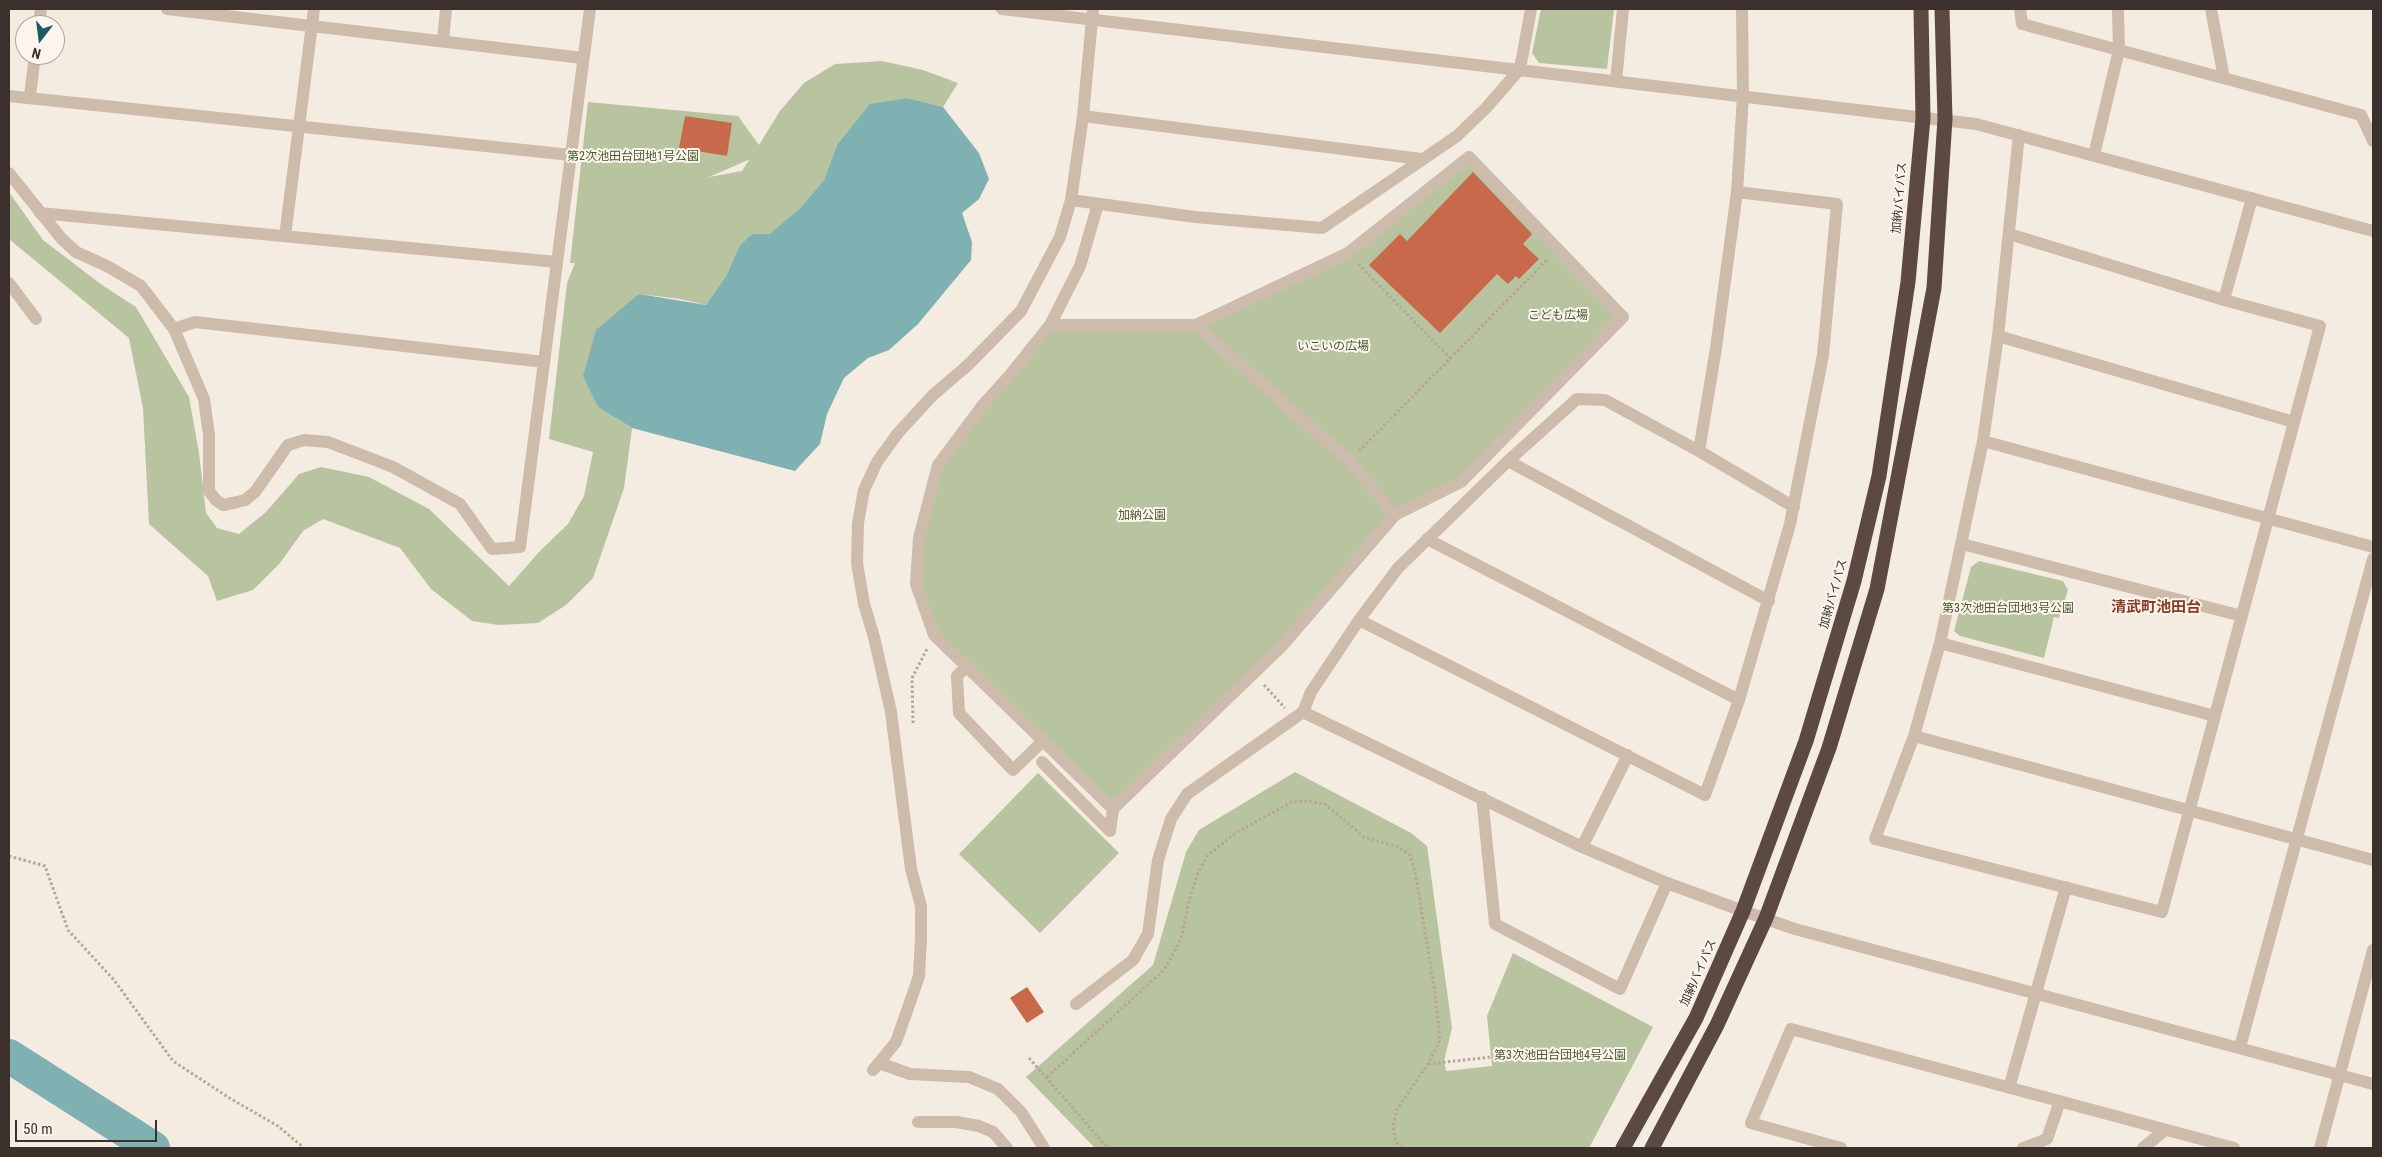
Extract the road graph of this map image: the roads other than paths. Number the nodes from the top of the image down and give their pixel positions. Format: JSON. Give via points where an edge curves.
{"nodes":[{"id":1,"x":167,"y":9,"type":"edge"},
{"id":2,"x":314,"y":9,"type":"edge"},
{"id":3,"x":446,"y":9,"type":"edge"},
{"id":4,"x":590,"y":9,"type":"edge"},
{"id":5,"x":1002,"y":9,"type":"edge"},
{"id":6,"x":1531,"y":9,"type":"edge"},
{"id":7,"x":1623,"y":9,"type":"edge"},
{"id":8,"x":1742,"y":9,"type":"edge"},
{"id":9,"x":1920,"y":9,"type":"edge"},
{"id":10,"x":1942,"y":9,"type":"edge"},
{"id":11,"x":2020,"y":9,"type":"edge"},
{"id":12,"x":2118,"y":9,"type":"edge"},
{"id":13,"x":2211,"y":9,"type":"edge"},
{"id":14,"x":1092,"y":14,"type":"edge"},
{"id":15,"x":312,"y":26,"type":"junction"},
{"id":16,"x":443,"y":41,"type":"junction"},
{"id":17,"x":2119,"y":50,"type":"junction"},
{"id":18,"x":583,"y":58,"type":"junction"},
{"id":19,"x":34,"y":65,"type":"edge"},
{"id":20,"x":1520,"y":69,"type":"junction"},
{"id":21,"x":2224,"y":78,"type":"junction"},
{"id":22,"x":1616,"y":81,"type":"junction"},
{"id":23,"x":9,"y":96,"type":"edge"},
{"id":24,"x":30,"y":96,"type":"junction"},
{"id":25,"x":1743,"y":96,"type":"junction"},
{"id":26,"x":1083,"y":116,"type":"junction"},
{"id":27,"x":1923,"y":118,"type":"junction"},
{"id":28,"x":1945,"y":119,"type":"junction"},
{"id":29,"x":299,"y":126,"type":"junction"},
{"id":30,"x":2019,"y":135,"type":"junction"},
{"id":31,"x":2373,"y":141,"type":"edge"},
{"id":32,"x":2094,"y":154,"type":"junction"},
{"id":33,"x":571,"y":155,"type":"junction"},
{"id":34,"x":1420,"y":160,"type":"junction"},
{"id":35,"x":9,"y":173,"type":"edge"},
{"id":36,"x":1737,"y":192,"type":"junction"},
{"id":37,"x":2252,"y":198,"type":"junction"},
{"id":38,"x":1071,"y":200,"type":"junction"},
{"id":39,"x":1098,"y":204,"type":"junction"},
{"id":40,"x":40,"y":213,"type":"junction"},
{"id":41,"x":2373,"y":231,"type":"edge"},
{"id":42,"x":2009,"y":234,"type":"junction"},
{"id":43,"x":285,"y":236,"type":"junction"},
{"id":44,"x":557,"y":262,"type":"junction"},
{"id":45,"x":9,"y":283,"type":"edge"},
{"id":46,"x":2224,"y":300,"type":"junction"},
{"id":47,"x":36,"y":319,"type":"dead end"},
{"id":48,"x":1050,"y":325,"type":"junction"},
{"id":49,"x":1196,"y":325,"type":"junction"},
{"id":50,"x":174,"y":329,"type":"junction"},
{"id":51,"x":1998,"y":336,"type":"junction"},
{"id":52,"x":544,"y":362,"type":"junction"},
{"id":53,"x":2294,"y":422,"type":"junction"},
{"id":54,"x":1983,"y":441,"type":"junction"},
{"id":55,"x":1699,"y":451,"type":"junction"},
{"id":56,"x":1508,"y":461,"type":"junction"},
{"id":57,"x":1794,"y":507,"type":"junction"},
{"id":58,"x":1395,"y":515,"type":"junction"},
{"id":59,"x":2268,"y":518,"type":"junction"},
{"id":60,"x":1427,"y":539,"type":"junction"},
{"id":61,"x":1962,"y":544,"type":"junction"},
{"id":62,"x":2373,"y":547,"type":"edge"},
{"id":63,"x":2373,"y":559,"type":"edge"},
{"id":64,"x":1768,"y":601,"type":"junction"},
{"id":65,"x":2242,"y":616,"type":"junction"},
{"id":66,"x":1359,"y":620,"type":"junction"},
{"id":67,"x":1940,"y":643,"type":"junction"},
{"id":68,"x":967,"y":666,"type":"junction"},
{"id":69,"x":1739,"y":700,"type":"junction"},
{"id":70,"x":1298,"y":715,"type":"junction"},
{"id":71,"x":2215,"y":716,"type":"junction"},
{"id":72,"x":1914,"y":736,"type":"junction"},
{"id":73,"x":1044,"y":741,"type":"junction"},
{"id":74,"x":1628,"y":755,"type":"junction"},
{"id":75,"x":1042,"y":762,"type":"dead end"},
{"id":76,"x":1097,"y":794,"type":"junction"},
{"id":77,"x":1482,"y":797,"type":"junction"},
{"id":78,"x":1084,"y":805,"type":"junction"},
{"id":79,"x":1113,"y":809,"type":"junction"},
{"id":80,"x":2189,"y":810,"type":"junction"},
{"id":81,"x":2298,"y":840,"type":"junction"},
{"id":82,"x":1582,"y":847,"type":"junction"},
{"id":83,"x":2373,"y":860,"type":"edge"},
{"id":84,"x":1667,"y":883,"type":"junction"},
{"id":85,"x":2066,"y":887,"type":"junction"},
{"id":86,"x":1743,"y":911,"type":"junction"},
{"id":87,"x":1766,"y":918,"type":"junction"},
{"id":88,"x":2373,"y":950,"type":"edge"},
{"id":89,"x":2371,"y":970,"type":"edge"},
{"id":90,"x":2036,"y":992,"type":"junction"},
{"id":91,"x":1076,"y":1004,"type":"dead end"},
{"id":92,"x":2240,"y":1047,"type":"junction"},
{"id":93,"x":2340,"y":1074,"type":"junction"},
{"id":94,"x":2373,"y":1084,"type":"edge"},
{"id":95,"x":2009,"y":1088,"type":"junction"},
{"id":96,"x":2060,"y":1102,"type":"junction"},
{"id":97,"x":918,"y":1122,"type":"dead end"},
{"id":98,"x":2165,"y":1130,"type":"junction"},
{"id":99,"x":2181,"y":1134,"type":"junction"},
{"id":100,"x":1008,"y":1148,"type":"edge"},
{"id":101,"x":1044,"y":1148,"type":"edge"},
{"id":102,"x":1623,"y":1148,"type":"edge"},
{"id":103,"x":1652,"y":1148,"type":"edge"},
{"id":104,"x":1841,"y":1148,"type":"edge"},
{"id":105,"x":2023,"y":1148,"type":"edge"},
{"id":106,"x":2143,"y":1148,"type":"edge"},
{"id":107,"x":2186,"y":1148,"type":"edge"},
{"id":108,"x":2234,"y":1148,"type":"edge"},
{"id":109,"x":2320,"y":1148,"type":"edge"}],
"edges":[{"from":1,"to":15,"type":"street"},
{"from":2,"to":15,"type":"street"},
{"from":3,"to":16,"type":"street"},
{"from":4,"to":18,"type":"street"},
{"from":5,"to":14,"type":"street"},
{"from":6,"to":20,"type":"street"},
{"from":7,"to":22,"type":"street"},
{"from":8,"to":25,"type":"street"},
{"from":9,"to":27,"type":"highway","name":"加納バイパス"},
{"from":10,"to":28,"type":"highway"},
{"from":11,"to":17,"type":"street","via":[[2022,24]]},
{"from":12,"to":17,"type":"street"},
{"from":13,"to":21,"type":"street"},
{"from":14,"to":20,"type":"street"},
{"from":14,"to":26,"type":"street"},
{"from":15,"to":16,"type":"street"},
{"from":15,"to":29,"type":"street"},
{"from":16,"to":18,"type":"street"},
{"from":17,"to":21,"type":"street"},
{"from":17,"to":32,"type":"street"},
{"from":18,"to":33,"type":"street"},
{"from":19,"to":24,"type":"street"},
{"from":20,"to":22,"type":"street"},
{"from":20,"to":34,"type":"street","via":[[1457,136]]},
{"from":21,"to":31,"type":"street","via":[[2361,115]]},
{"from":22,"to":25,"type":"street"},
{"from":23,"to":24,"type":"street"},
{"from":24,"to":29,"type":"street"},
{"from":25,"to":27,"type":"street"},
{"from":25,"to":36,"type":"street"},
{"from":26,"to":34,"type":"street"},
{"from":26,"to":38,"type":"street"},
{"from":27,"to":28,"type":"street"},
{"from":27,"to":86,"type":"highway","name":"加納バイパス","via":[[1908,282],[1876,485],[1854,581],[1806,742]]},
{"from":28,"to":30,"type":"street"},
{"from":28,"to":87,"type":"highway","via":[[1934,288],[1877,589],[1829,748]]},
{"from":29,"to":33,"type":"street"},
{"from":29,"to":43,"type":"street"},
{"from":30,"to":32,"type":"street"},
{"from":30,"to":42,"type":"street"},
{"from":32,"to":37,"type":"street"},
{"from":33,"to":44,"type":"street"},
{"from":34,"to":39,"type":"street","via":[[1322,228],[1195,217]]},
{"from":35,"to":40,"type":"street"},
{"from":36,"to":55,"type":"street"},
{"from":36,"to":57,"type":"street","via":[[1837,204],[1823,355]]},
{"from":37,"to":41,"type":"street"},
{"from":37,"to":46,"type":"street"},
{"from":38,"to":39,"type":"street"},
{"from":38,"to":101,"type":"street","via":[[1060,237],[1021,311],[898,433],[877,462],[864,490],[858,523],[857,563],[891,712],[911,869],[921,906],[919,976],[896,1042],[876,1066],[910,1074],[969,1077],[998,1089],[1021,1112]]},
{"from":39,"to":48,"type":"street","via":[[1080,266]]},
{"from":40,"to":43,"type":"street"},
{"from":40,"to":50,"type":"street","via":[[76,252],[141,286]]},
{"from":42,"to":46,"type":"street"},
{"from":42,"to":51,"type":"street"},
{"from":43,"to":44,"type":"street"},
{"from":44,"to":52,"type":"street"},
{"from":45,"to":47,"type":"street"},
{"from":46,"to":53,"type":"street","via":[[2320,326]]},
{"from":48,"to":49,"type":"street"},
{"from":48,"to":68,"type":"street","via":[[982,406],[938,466],[919,538],[916,584],[934,635]]},
{"from":49,"to":58,"type":"street","via":[[1350,461]]},
{"from":49,"to":58,"type":"street","via":[[1348,253],[1469,157],[1623,317],[1461,482]]},
{"from":50,"to":52,"type":"street","via":[[195,322]]},
{"from":50,"to":52,"type":"street","via":[[204,399],[209,435],[209,490],[223,505],[244,500],[255,492],[288,445],[304,440],[328,442],[393,467],[460,504],[492,549],[520,547]]},
{"from":51,"to":53,"type":"street"},
{"from":51,"to":54,"type":"street"},
{"from":53,"to":59,"type":"street"},
{"from":54,"to":59,"type":"street"},
{"from":54,"to":61,"type":"street"},
{"from":55,"to":56,"type":"street","via":[[1605,400],[1577,399]]},
{"from":55,"to":57,"type":"street"},
{"from":56,"to":60,"type":"street"},
{"from":56,"to":64,"type":"street"},
{"from":57,"to":64,"type":"street"},
{"from":58,"to":79,"type":"street","via":[[1281,647]]},
{"from":59,"to":62,"type":"street"},
{"from":59,"to":65,"type":"street"},
{"from":60,"to":66,"type":"street","via":[[1398,568]]},
{"from":60,"to":69,"type":"street"},
{"from":61,"to":65,"type":"street"},
{"from":61,"to":67,"type":"street"},
{"from":63,"to":81,"type":"street"},
{"from":64,"to":69,"type":"street"},
{"from":65,"to":71,"type":"street"},
{"from":66,"to":70,"type":"street"},
{"from":66,"to":74,"type":"street"},
{"from":67,"to":71,"type":"street"},
{"from":67,"to":72,"type":"street"},
{"from":68,"to":73,"type":"street"},
{"from":68,"to":73,"type":"street","via":[[957,676],[959,713],[1014,770]]},
{"from":69,"to":74,"type":"street","via":[[1705,795]]},
{"from":70,"to":77,"type":"street"},
{"from":70,"to":91,"type":"street","via":[[1187,794],[1171,819],[1158,860],[1148,934],[1133,960]]},
{"from":71,"to":80,"type":"street"},
{"from":72,"to":80,"type":"street"},
{"from":72,"to":85,"type":"street","via":[[1875,839]]},
{"from":73,"to":76,"type":"street"},
{"from":74,"to":82,"type":"street"},
{"from":75,"to":78,"type":"street"},
{"from":76,"to":78,"type":"street"},
{"from":76,"to":79,"type":"street"},
{"from":77,"to":82,"type":"street"},
{"from":77,"to":84,"type":"street","via":[[1495,924],[1620,989]]},
{"from":78,"to":79,"type":"street","via":[[1110,831]]},
{"from":80,"to":81,"type":"street"},
{"from":80,"to":85,"type":"street","via":[[2162,912]]},
{"from":81,"to":83,"type":"street"},
{"from":81,"to":92,"type":"street"},
{"from":82,"to":84,"type":"street"},
{"from":84,"to":86,"type":"street"},
{"from":85,"to":90,"type":"street"},
{"from":86,"to":87,"type":"street"},
{"from":86,"to":102,"type":"highway","name":"加納バイパス","via":[[1696,1018]]},
{"from":87,"to":90,"type":"street"},
{"from":87,"to":103,"type":"highway","via":[[1718,1025]]},
{"from":88,"to":89,"type":"street"},
{"from":89,"to":93,"type":"street"},
{"from":90,"to":92,"type":"street"},
{"from":90,"to":95,"type":"street"},
{"from":92,"to":93,"type":"street"},
{"from":93,"to":94,"type":"street"},
{"from":93,"to":109,"type":"street"},
{"from":95,"to":96,"type":"street"},
{"from":95,"to":104,"type":"street","via":[[1791,1029],[1751,1123]]},
{"from":96,"to":98,"type":"street"},
{"from":96,"to":105,"type":"street","via":[[2047,1139]]},
{"from":97,"to":100,"type":"street","via":[[979,1126],[993,1132]]},
{"from":98,"to":99,"type":"street"},
{"from":98,"to":106,"type":"street"},
{"from":99,"to":107,"type":"street"},
{"from":99,"to":108,"type":"street"}]}
